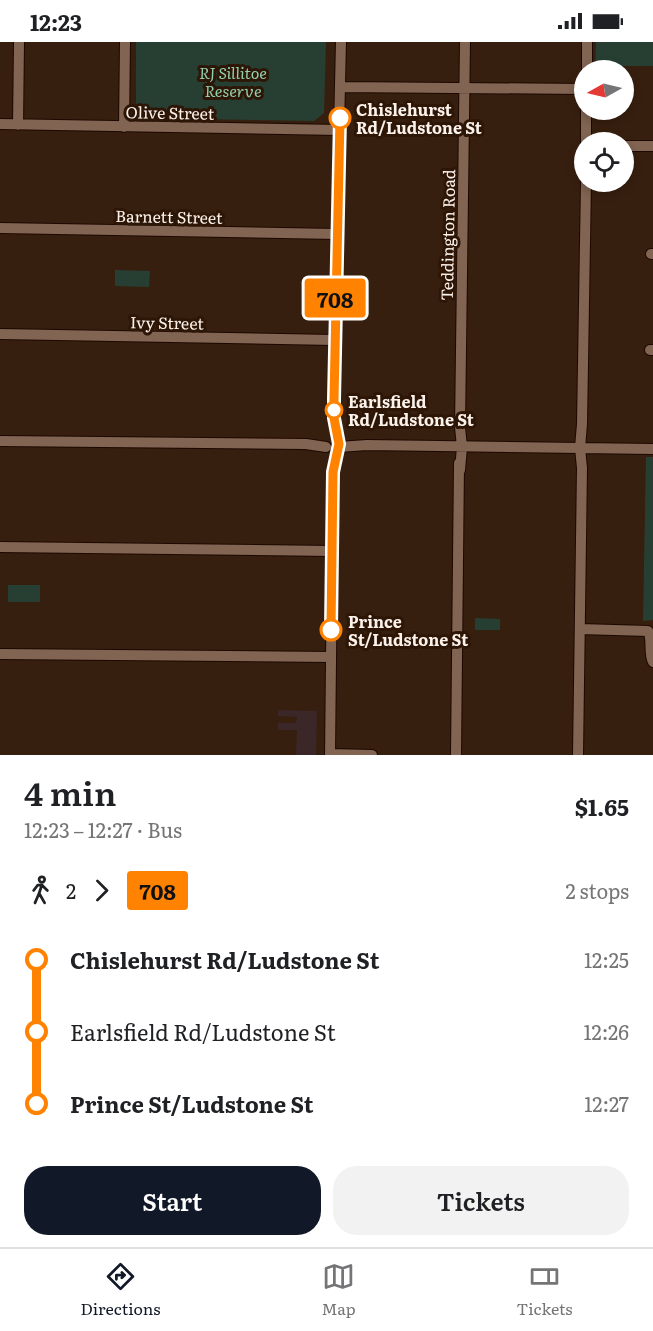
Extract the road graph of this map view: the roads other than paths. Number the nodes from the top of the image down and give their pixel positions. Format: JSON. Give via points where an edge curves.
{"nodes":[{"id":1,"x":19,"y":42,"type":"edge"},
{"id":2,"x":125,"y":42,"type":"edge"},
{"id":3,"x":341,"y":42,"type":"edge"},
{"id":4,"x":465,"y":42,"type":"edge"},
{"id":5,"x":587,"y":42,"type":"edge"},
{"id":6,"x":587,"y":60,"type":"edge"},
{"id":7,"x":341,"y":87,"type":"junction"},
{"id":8,"x":464,"y":88,"type":"junction"},
{"id":9,"x":574,"y":89,"type":"edge"},
{"id":10,"x":0,"y":124,"type":"edge"},
{"id":11,"x":18,"y":125,"type":"junction"},
{"id":12,"x":124,"y":127,"type":"junction"},
{"id":13,"x":340,"y":130,"type":"junction"},
{"id":14,"x":634,"y":146,"type":"edge"},
{"id":15,"x":653,"y":146,"type":"edge"},
{"id":16,"x":586,"y":192,"type":"edge"},
{"id":17,"x":0,"y":228,"type":"edge"},
{"id":18,"x":337,"y":234,"type":"junction"},
{"id":19,"x":0,"y":334,"type":"edge"},
{"id":20,"x":334,"y":340,"type":"junction"},
{"id":21,"x":0,"y":441,"type":"edge"},
{"id":22,"x":333,"y":445,"type":"junction"},
{"id":23,"x":460,"y":447,"type":"junction"},
{"id":24,"x":582,"y":448,"type":"junction"},
{"id":25,"x":653,"y":449,"type":"edge"},
{"id":26,"x":0,"y":547,"type":"edge"},
{"id":27,"x":332,"y":551,"type":"junction"},
{"id":28,"x":580,"y":628,"type":"junction"},
{"id":29,"x":0,"y":654,"type":"edge"},
{"id":30,"x":331,"y":657,"type":"junction"},
{"id":31,"x":653,"y":663,"type":"edge"},
{"id":32,"x":330,"y":755,"type":"edge"},
{"id":33,"x":372,"y":755,"type":"edge"},
{"id":34,"x":456,"y":755,"type":"edge"},
{"id":35,"x":578,"y":755,"type":"edge"}],
"edges":[{"from":1,"to":11,"type":"street"},
{"from":2,"to":12,"type":"street"},
{"from":3,"to":7,"type":"street"},
{"from":4,"to":8,"type":"street","name":"Teddington Road"},
{"from":5,"to":6,"type":"street"},
{"from":7,"to":8,"type":"street"},
{"from":7,"to":13,"type":"street"},
{"from":8,"to":9,"type":"street"},
{"from":8,"to":23,"type":"street","name":"Teddington Road"},
{"from":10,"to":11,"type":"street","name":"Olive Street"},
{"from":11,"to":12,"type":"street","name":"Olive Street"},
{"from":12,"to":13,"type":"street","name":"Olive Street"},
{"from":13,"to":18,"type":"street"},
{"from":14,"to":15,"type":"street"},
{"from":16,"to":24,"type":"street"},
{"from":17,"to":18,"type":"street","name":"Barnett Street"},
{"from":18,"to":20,"type":"street"},
{"from":19,"to":20,"type":"street","name":"Ivy Street"},
{"from":20,"to":22,"type":"street"},
{"from":21,"to":22,"type":"street"},
{"from":22,"to":23,"type":"street"},
{"from":22,"to":27,"type":"street"},
{"from":23,"to":24,"type":"street"},
{"from":23,"to":34,"type":"street","name":"Teddington Road"},
{"from":24,"to":25,"type":"street"},
{"from":24,"to":28,"type":"street"},
{"from":26,"to":27,"type":"street"},
{"from":27,"to":30,"type":"street"},
{"from":28,"to":31,"type":"street","via":[[648,631]]},
{"from":28,"to":35,"type":"street"},
{"from":29,"to":30,"type":"street"},
{"from":30,"to":32,"type":"street"},
{"from":32,"to":33,"type":"street"}]}
